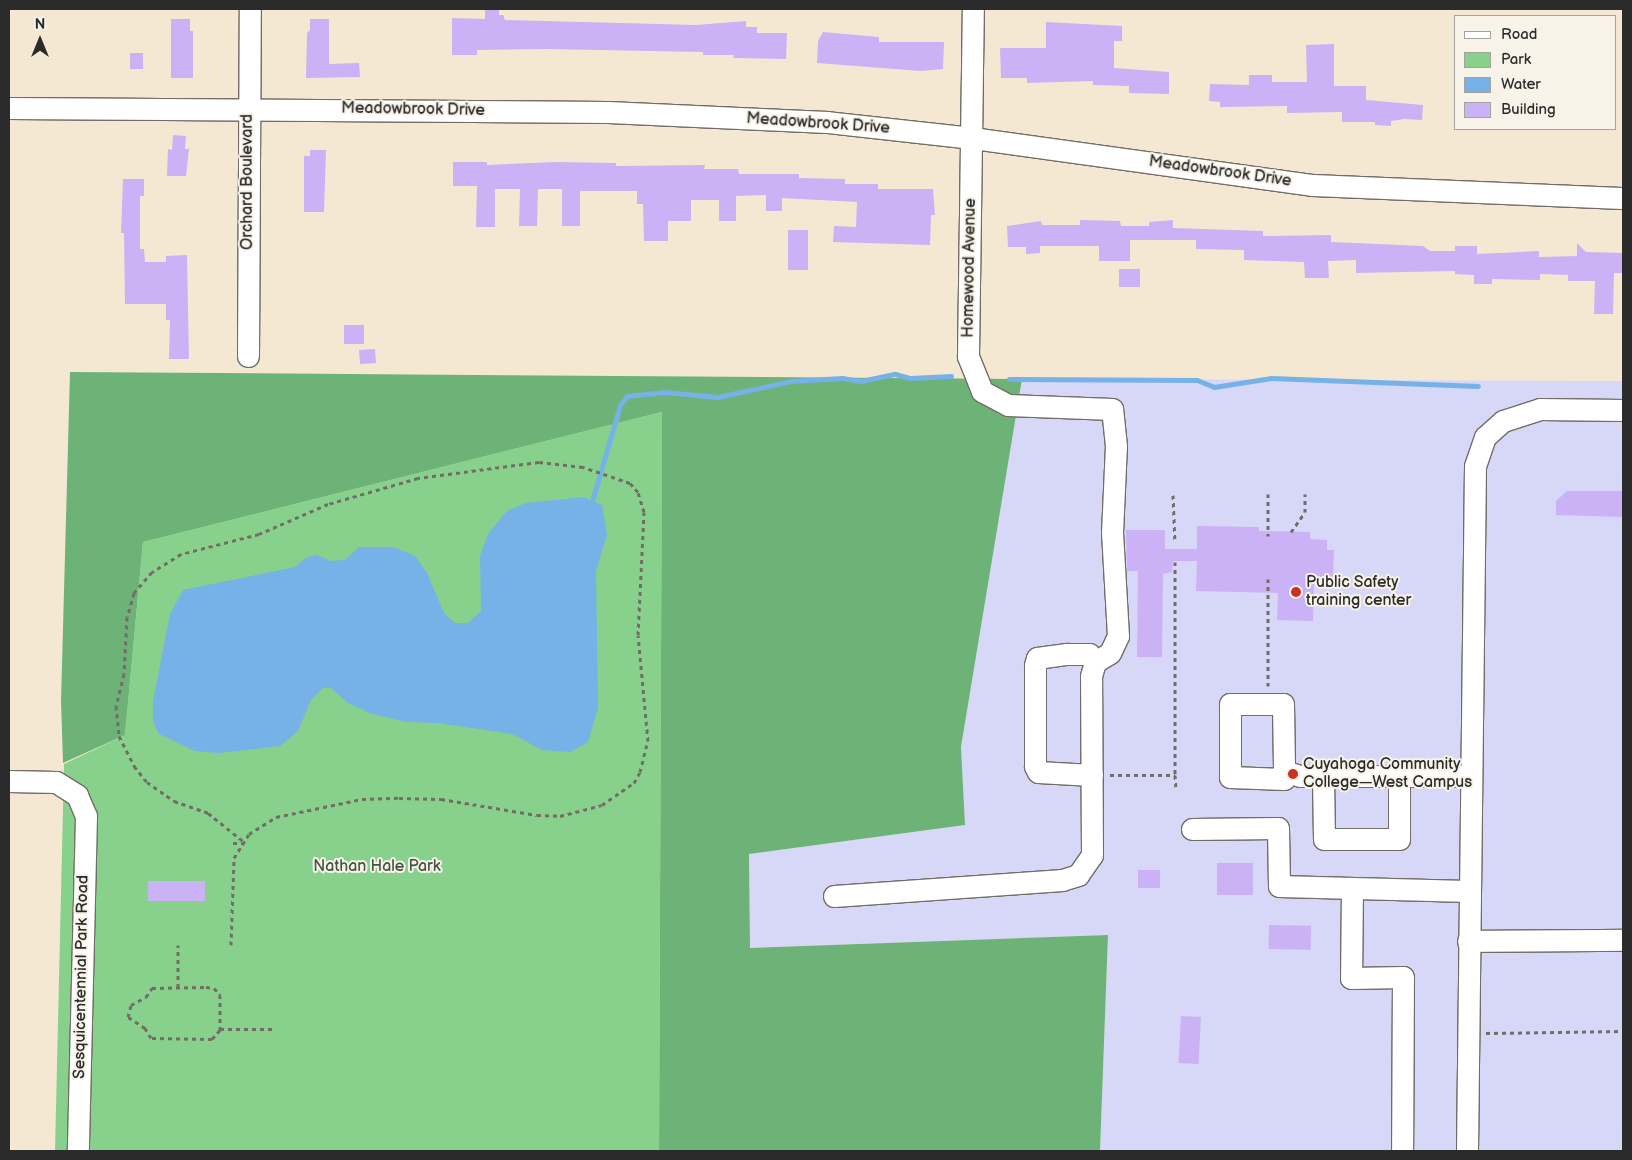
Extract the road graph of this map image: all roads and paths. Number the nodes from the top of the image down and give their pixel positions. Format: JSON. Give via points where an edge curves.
{"nodes":[{"id":1,"x":250,"y":9,"type":"edge"},
{"id":2,"x":973,"y":9,"type":"edge"},
{"id":3,"x":9,"y":108,"type":"edge"},
{"id":4,"x":248,"y":108,"type":"junction"},
{"id":5,"x":973,"y":138,"type":"junction"},
{"id":6,"x":1623,"y":198,"type":"edge"},
{"id":7,"x":248,"y":356,"type":"dead end"},
{"id":8,"x":1623,"y":410,"type":"edge"},
{"id":9,"x":1268,"y":494,"type":"dead end"},
{"id":10,"x":1305,"y":494,"type":"dead end"},
{"id":11,"x":1173,"y":495,"type":"dead end"},
{"id":12,"x":1291,"y":532,"type":"dead end"},
{"id":13,"x":1268,"y":536,"type":"dead end"},
{"id":14,"x":1175,"y":542,"type":"dead end"},
{"id":15,"x":1175,"y":562,"type":"dead end"},
{"id":16,"x":1268,"y":579,"type":"dead end"},
{"id":17,"x":1095,"y":662,"type":"junction"},
{"id":18,"x":1268,"y":690,"type":"dead end"},
{"id":19,"x":1284,"y":771,"type":"dead end"},
{"id":20,"x":1092,"y":775,"type":"junction"},
{"id":21,"x":1175,"y":775,"type":"junction"},
{"id":22,"x":1323,"y":776,"type":"junction"},
{"id":23,"x":1398,"y":776,"type":"junction"},
{"id":24,"x":1470,"y":776,"type":"junction"},
{"id":25,"x":9,"y":781,"type":"edge"},
{"id":26,"x":1176,"y":788,"type":"dead end"},
{"id":27,"x":1192,"y":829,"type":"dead end"},
{"id":28,"x":242,"y":842,"type":"junction"},
{"id":29,"x":233,"y":843,"type":"dead end"},
{"id":30,"x":1352,"y":888,"type":"junction"},
{"id":31,"x":1468,"y":891,"type":"junction"},
{"id":32,"x":834,"y":896,"type":"dead end"},
{"id":33,"x":1623,"y":940,"type":"edge"},
{"id":34,"x":1468,"y":941,"type":"junction"},
{"id":35,"x":178,"y":945,"type":"dead end"},
{"id":36,"x":231,"y":945,"type":"dead end"},
{"id":37,"x":178,"y":987,"type":"junction"},
{"id":38,"x":220,"y":1029,"type":"junction"},
{"id":39,"x":273,"y":1029,"type":"dead end"},
{"id":40,"x":1623,"y":1031,"type":"edge"},
{"id":41,"x":1478,"y":1033,"type":"dead end"},
{"id":42,"x":78,"y":1151,"type":"edge"},
{"id":43,"x":1402,"y":1151,"type":"edge"},
{"id":44,"x":1467,"y":1151,"type":"edge"}],
"edges":[{"from":1,"to":4,"type":"street","name":"Orchard Boulevard"},
{"from":2,"to":5,"type":"street","name":"Homewood Avenue"},
{"from":3,"to":4,"type":"street","name":"Meadowbrook Drive"},
{"from":4,"to":5,"type":"street","name":"Meadowbrook Drive","via":[[618,112],[827,122]]},
{"from":4,"to":7,"type":"street","name":"Orchard Boulevard"},
{"from":5,"to":6,"type":"street","name":"Meadowbrook Drive","via":[[1312,184]]},
{"from":5,"to":17,"type":"street","name":"Homewood Avenue","via":[[968,356],[982,391],[1008,405],[1112,410],[1116,446],[1112,533],[1118,636],[1110,652]]},
{"from":8,"to":24,"type":"street","via":[[1540,410],[1503,421],[1485,437],[1477,463]]},
{"from":9,"to":13,"type":"path"},
{"from":10,"to":12,"type":"path","via":[[1305,512]]},
{"from":11,"to":14,"type":"path"},
{"from":15,"to":21,"type":"path"},
{"from":16,"to":18,"type":"path"},
{"from":17,"to":20,"type":"street","via":[[1091,676]]},
{"from":17,"to":20,"type":"street","via":[[1089,654],[1067,654],[1037,658],[1034,665],[1035,766],[1038,772]]},
{"from":19,"to":22,"type":"street","via":[[1300,776]]},
{"from":20,"to":21,"type":"path"},
{"from":20,"to":32,"type":"street","via":[[1092,855],[1078,875],[1062,880]]},
{"from":21,"to":26,"type":"path"},
{"from":22,"to":23,"type":"street"},
{"from":22,"to":23,"type":"street","via":[[1324,839],[1399,839]]},
{"from":23,"to":24,"type":"street"},
{"from":24,"to":31,"type":"street"},
{"from":25,"to":42,"type":"street","name":"Sesquicentennial Park Road","via":[[56,782],[77,794],[86,816]]},
{"from":27,"to":30,"type":"street","via":[[1278,828],[1279,886]]},
{"from":28,"to":28,"type":"path","via":[[276,817],[362,800],[423,798],[537,816],[560,816],[602,805],[634,783],[648,741],[638,635],[644,512],[638,492],[630,483],[615,475],[583,467],[528,462],[383,486],[328,504],[259,534],[182,554],[146,577],[134,593],[127,617],[126,654],[116,713],[122,745],[147,782],[174,800],[208,813]]},
{"from":28,"to":29,"type":"path"},
{"from":28,"to":36,"type":"path","via":[[232,866]]},
{"from":30,"to":31,"type":"street"},
{"from":30,"to":43,"type":"street","via":[[1351,978],[1403,977]]},
{"from":31,"to":34,"type":"street"},
{"from":33,"to":34,"type":"street"},
{"from":34,"to":44,"type":"street"},
{"from":35,"to":37,"type":"path"},
{"from":37,"to":38,"type":"path","via":[[217,989],[220,995]]},
{"from":37,"to":38,"type":"path","via":[[152,988],[146,998],[129,1007],[130,1020],[143,1026],[155,1039],[209,1040],[217,1036]]},
{"from":38,"to":39,"type":"path"},
{"from":40,"to":41,"type":"path"}]}
